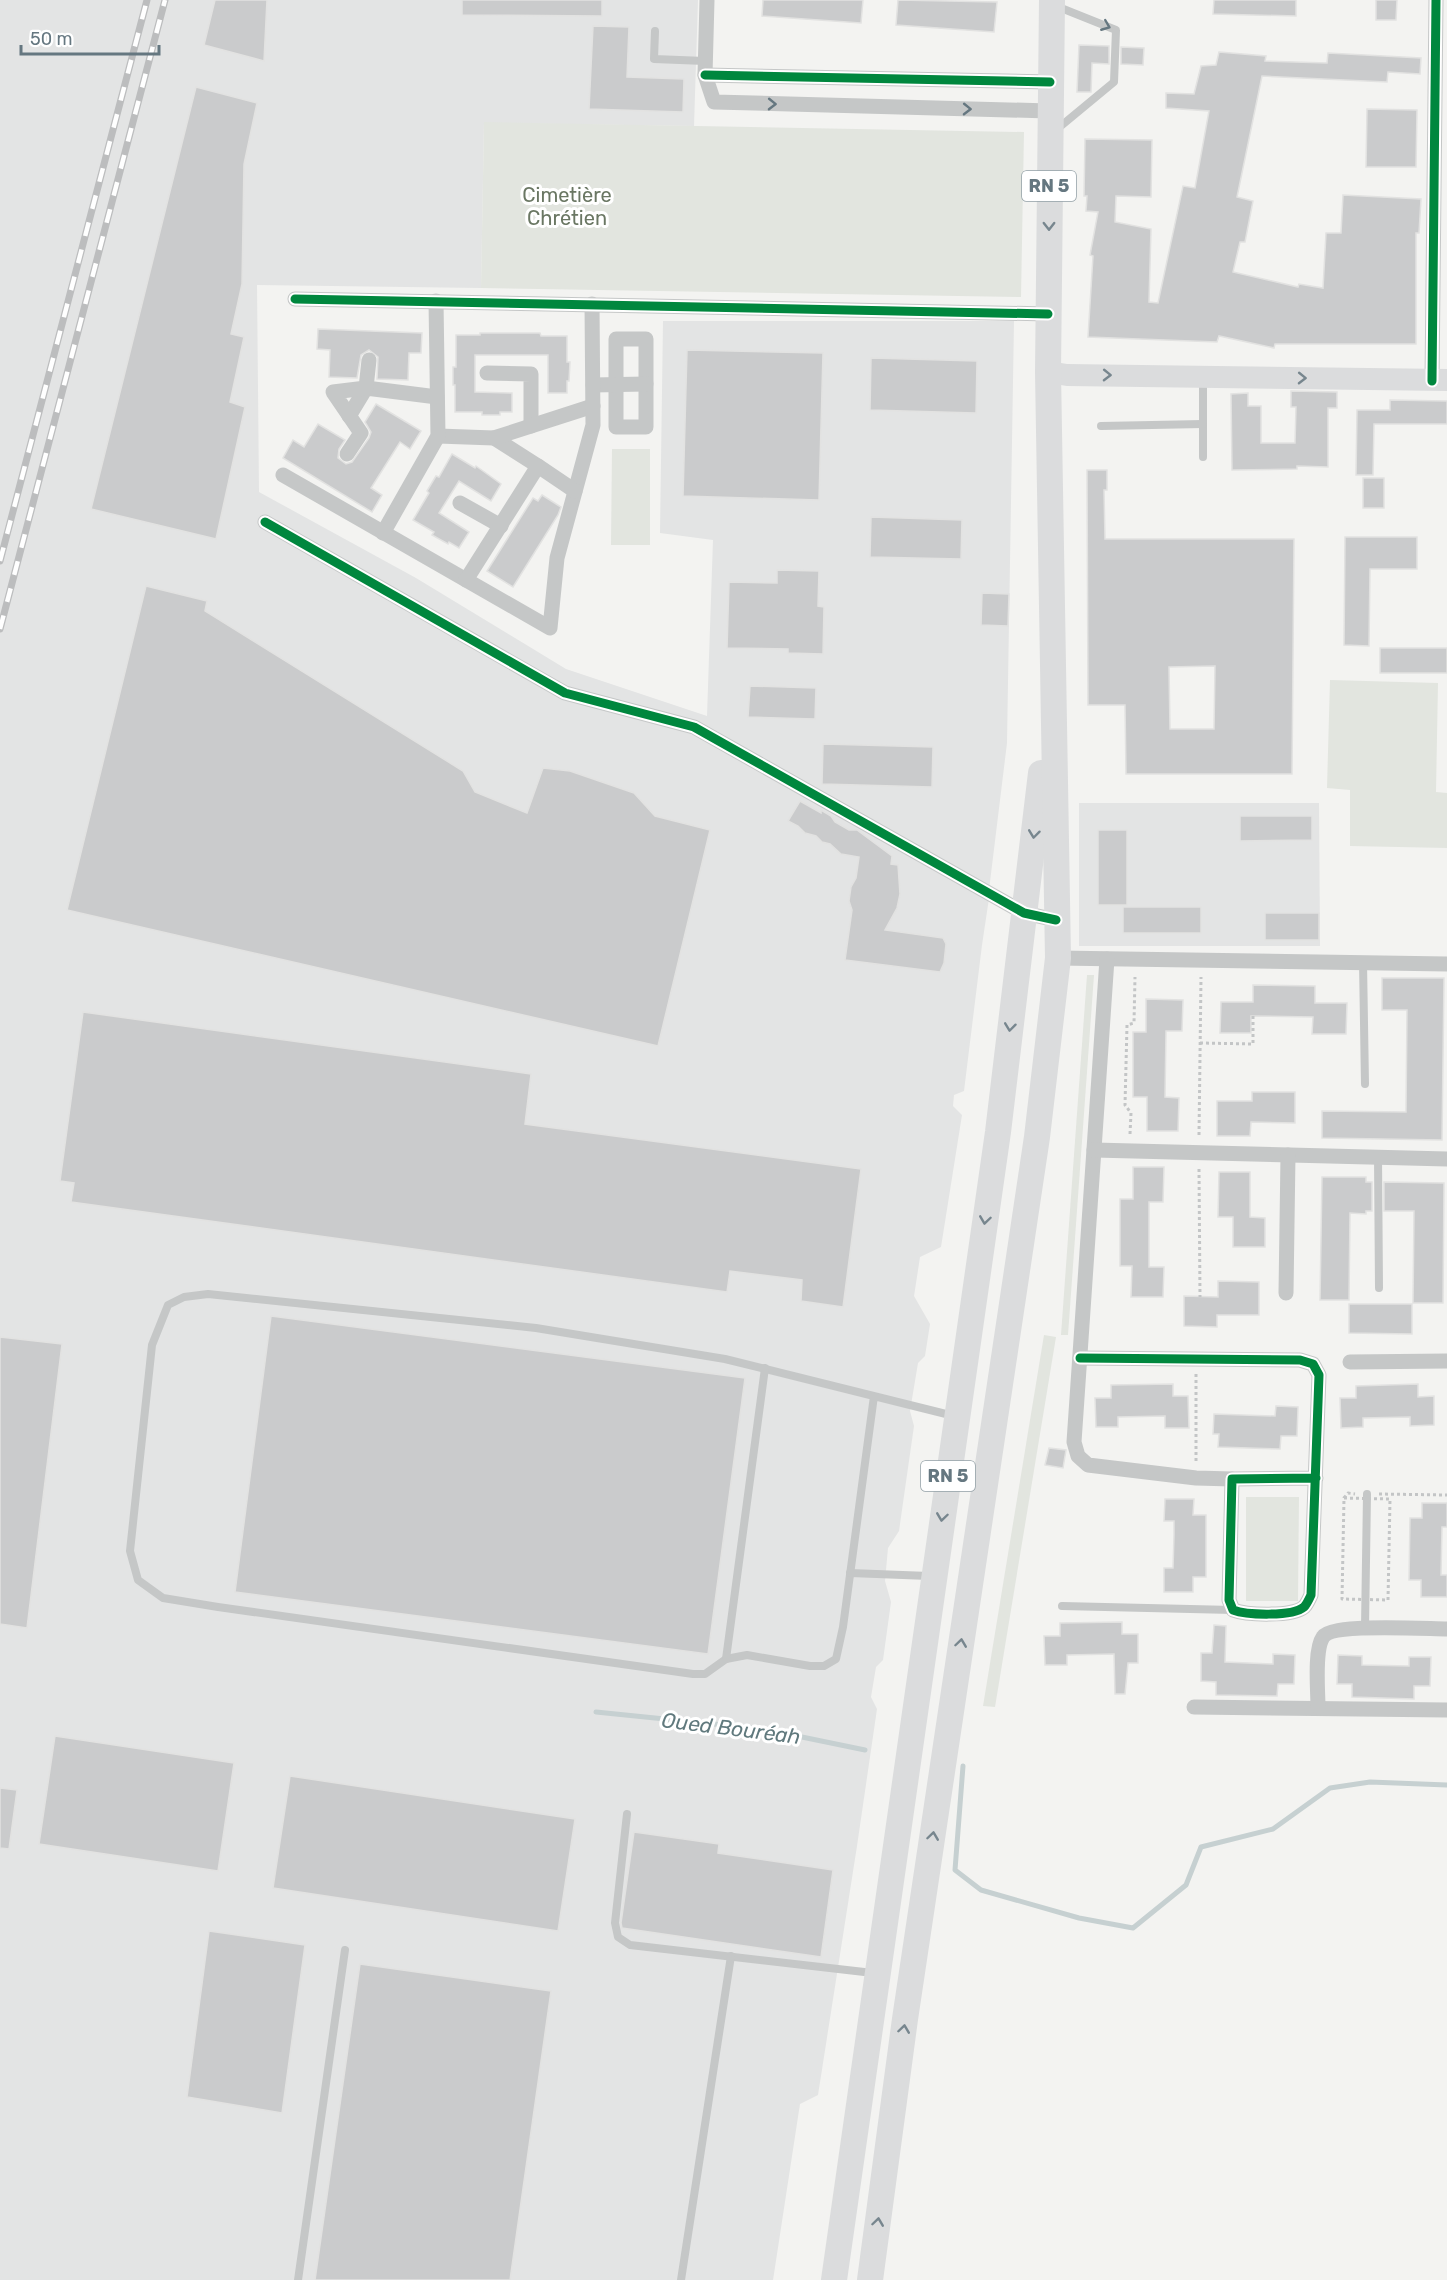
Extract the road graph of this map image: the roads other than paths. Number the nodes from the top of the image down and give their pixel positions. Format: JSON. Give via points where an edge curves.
{"nodes":[{"id":1,"x":707,"y":0,"type":"edge"},
{"id":2,"x":1436,"y":0,"type":"edge"},
{"id":3,"x":1052,"y":2,"type":"edge"},
{"id":4,"x":655,"y":31,"type":"dead end"},
{"id":5,"x":705,"y":68,"type":"junction"},
{"id":6,"x":1050,"y":82,"type":"junction"},
{"id":7,"x":1049,"y":111,"type":"junction"},
{"id":8,"x":1049,"y":136,"type":"junction"},
{"id":9,"x":295,"y":298,"type":"dead end"},
{"id":10,"x":436,"y":301,"type":"junction"},
{"id":11,"x":592,"y":304,"type":"junction"},
{"id":12,"x":1048,"y":314,"type":"junction"},
{"id":13,"x":369,"y":360,"type":"dead end"},
{"id":14,"x":1048,"y":372,"type":"junction"},
{"id":15,"x":487,"y":373,"type":"dead end"},
{"id":16,"x":1203,"y":377,"type":"junction"},
{"id":17,"x":1440,"y":381,"type":"edge"},
{"id":18,"x":646,"y":384,"type":"junction"},
{"id":19,"x":593,"y":385,"type":"junction"},
{"id":20,"x":616,"y":385,"type":"junction"},
{"id":21,"x":366,"y":388,"type":"junction"},
{"id":22,"x":437,"y":398,"type":"junction"},
{"id":23,"x":593,"y":406,"type":"junction"},
{"id":24,"x":349,"y":416,"type":"junction"},
{"id":25,"x":1203,"y":424,"type":"junction"},
{"id":26,"x":531,"y":426,"type":"junction"},
{"id":27,"x":1101,"y":426,"type":"dead end"},
{"id":28,"x":438,"y":436,"type":"junction"},
{"id":29,"x":494,"y":438,"type":"junction"},
{"id":30,"x":347,"y":454,"type":"dead end"},
{"id":31,"x":1203,"y":457,"type":"dead end"},
{"id":32,"x":538,"y":466,"type":"junction"},
{"id":33,"x":283,"y":476,"type":"dead end"},
{"id":34,"x":575,"y":491,"type":"junction"},
{"id":35,"x":460,"y":503,"type":"dead end"},
{"id":36,"x":265,"y":522,"type":"dead end"},
{"id":37,"x":501,"y":526,"type":"junction"},
{"id":38,"x":383,"y":532,"type":"junction"},
{"id":39,"x":466,"y":580,"type":"junction"},
{"id":40,"x":1053,"y":671,"type":"junction"},
{"id":41,"x":1024,"y":914,"type":"junction"},
{"id":42,"x":1056,"y":920,"type":"junction"},
{"id":43,"x":1058,"y":958,"type":"junction"},
{"id":44,"x":1107,"y":959,"type":"junction"},
{"id":45,"x":1363,"y":962,"type":"junction"},
{"id":46,"x":1447,"y":964,"type":"edge"},
{"id":47,"x":1365,"y":1084,"type":"dead end"},
{"id":48,"x":998,"y":1132,"type":"junction"},
{"id":49,"x":1037,"y":1137,"type":"junction"},
{"id":50,"x":1094,"y":1150,"type":"junction"},
{"id":51,"x":1288,"y":1155,"type":"junction"},
{"id":52,"x":1378,"y":1157,"type":"junction"},
{"id":53,"x":1447,"y":1159,"type":"edge"},
{"id":54,"x":1379,"y":1288,"type":"dead end"},
{"id":55,"x":1286,"y":1293,"type":"dead end"},
{"id":56,"x":1080,"y":1358,"type":"junction"},
{"id":57,"x":1447,"y":1361,"type":"edge"},
{"id":58,"x":1350,"y":1362,"type":"dead end"},
{"id":59,"x":765,"y":1368,"type":"junction"},
{"id":60,"x":874,"y":1396,"type":"junction"},
{"id":61,"x":957,"y":1417,"type":"junction"},
{"id":62,"x":1316,"y":1478,"type":"junction"},
{"id":63,"x":1232,"y":1479,"type":"junction"},
{"id":64,"x":1367,"y":1494,"type":"road end"},
{"id":65,"x":850,"y":1573,"type":"junction"},
{"id":66,"x":933,"y":1577,"type":"junction"},
{"id":67,"x":1062,"y":1606,"type":"dead end"},
{"id":68,"x":1233,"y":1610,"type":"junction"},
{"id":69,"x":1365,"y":1628,"type":"junction"},
{"id":70,"x":1447,"y":1629,"type":"edge"},
{"id":71,"x":726,"y":1659,"type":"junction"},
{"id":72,"x":1194,"y":1707,"type":"dead end"},
{"id":73,"x":1318,"y":1707,"type":"junction"},
{"id":74,"x":1447,"y":1710,"type":"edge"},
{"id":75,"x":627,"y":1814,"type":"dead end"},
{"id":76,"x":345,"y":1950,"type":"dead end"},
{"id":77,"x":731,"y":1956,"type":"junction"},
{"id":78,"x":878,"y":1974,"type":"junction"},
{"id":79,"x":298,"y":2280,"type":"edge"},
{"id":80,"x":681,"y":2280,"type":"edge"},
{"id":81,"x":834,"y":2280,"type":"edge"},
{"id":82,"x":870,"y":2280,"type":"edge"}],
"edges":[{"from":1,"to":5,"type":"street"},
{"from":2,"to":17,"type":"street"},
{"from":3,"to":6,"type":"highway","number":"RN 5"},
{"from":3,"to":8,"type":"lane","one_way":true,"via":[[1116,30],[1114,82]]},
{"from":4,"to":5,"type":"lane","via":[[654,59]]},
{"from":5,"to":6,"type":"street"},
{"from":5,"to":7,"type":"street","one_way":true,"via":[[714,102]]},
{"from":6,"to":7,"type":"highway","number":"RN 5"},
{"from":7,"to":8,"type":"highway","number":"RN 5"},
{"from":8,"to":12,"type":"highway","number":"RN 5","one_way":true},
{"from":9,"to":10,"type":"street"},
{"from":10,"to":11,"type":"street"},
{"from":10,"to":22,"type":"street"},
{"from":11,"to":12,"type":"street"},
{"from":11,"to":19,"type":"street"},
{"from":12,"to":14,"type":"highway","number":"RN 5"},
{"from":13,"to":21,"type":"street"},
{"from":14,"to":16,"type":"main road","one_way":true},
{"from":14,"to":40,"type":"highway","number":"RN 5"},
{"from":15,"to":26,"type":"street","via":[[531,374]]},
{"from":16,"to":17,"type":"main road","one_way":true},
{"from":16,"to":25,"type":"lane"},
{"from":18,"to":20,"type":"street"},
{"from":18,"to":20,"type":"street","via":[[646,427],[616,427]]},
{"from":18,"to":20,"type":"street","via":[[646,339],[616,339]]},
{"from":19,"to":20,"type":"street"},
{"from":19,"to":23,"type":"street"},
{"from":21,"to":22,"type":"street"},
{"from":21,"to":24,"type":"street"},
{"from":21,"to":24,"type":"street","via":[[333,392]]},
{"from":22,"to":28,"type":"street"},
{"from":23,"to":26,"type":"street"},
{"from":23,"to":34,"type":"street","via":[[594,425]]},
{"from":24,"to":30,"type":"street","via":[[361,433]]},
{"from":25,"to":27,"type":"lane"},
{"from":25,"to":31,"type":"lane"},
{"from":26,"to":29,"type":"street"},
{"from":28,"to":29,"type":"street"},
{"from":28,"to":38,"type":"street"},
{"from":29,"to":32,"type":"street"},
{"from":32,"to":34,"type":"street"},
{"from":32,"to":37,"type":"street"},
{"from":33,"to":38,"type":"street"},
{"from":34,"to":39,"type":"street","via":[[557,558],[550,628]]},
{"from":35,"to":37,"type":"street"},
{"from":36,"to":41,"type":"street","via":[[565,693],[694,727]]},
{"from":37,"to":39,"type":"street"},
{"from":38,"to":39,"type":"street"},
{"from":40,"to":41,"type":"highway","number":"RN 5","one_way":true},
{"from":40,"to":42,"type":"highway","number":"RN 5"},
{"from":41,"to":42,"type":"street"},
{"from":41,"to":48,"type":"highway","number":"RN 5","one_way":true},
{"from":42,"to":43,"type":"highway","number":"RN 5"},
{"from":43,"to":44,"type":"street"},
{"from":43,"to":49,"type":"highway","number":"RN 5"},
{"from":44,"to":45,"type":"street"},
{"from":44,"to":50,"type":"street"},
{"from":45,"to":46,"type":"street"},
{"from":45,"to":47,"type":"lane"},
{"from":48,"to":49,"type":"highway"},
{"from":48,"to":61,"type":"highway","number":"RN 5","one_way":true},
{"from":82,"to":49,"type":"highway","number":"RN 5","one_way":true},
{"from":50,"to":51,"type":"street"},
{"from":50,"to":56,"type":"street"},
{"from":51,"to":52,"type":"street"},
{"from":51,"to":55,"type":"street"},
{"from":52,"to":53,"type":"street"},
{"from":52,"to":54,"type":"lane"},
{"from":56,"to":62,"type":"street","via":[[1300,1359],[1313,1364],[1319,1376]]},
{"from":56,"to":63,"type":"street","via":[[1074,1442],[1078,1456],[1088,1465]]},
{"from":57,"to":58,"type":"street"},
{"from":59,"to":60,"type":"lane"},
{"from":59,"to":71,"type":"lane"},
{"from":59,"to":71,"type":"lane","via":[[536,1328],[208,1294],[184,1297],[168,1305],[152,1345],[130,1551],[138,1580],[163,1598],[693,1674],[705,1674]]},
{"from":60,"to":61,"type":"lane"},
{"from":60,"to":65,"type":"lane"},
{"from":61,"to":66,"type":"highway","number":"RN 5","one_way":true},
{"from":62,"to":63,"type":"street"},
{"from":62,"to":68,"type":"street","via":[[1311,1595],[1305,1606],[1293,1613]]},
{"from":63,"to":68,"type":"street","via":[[1229,1600]]},
{"from":64,"to":69,"type":"lane"},
{"from":65,"to":66,"type":"lane"},
{"from":65,"to":71,"type":"lane","via":[[836,1659],[824,1666],[810,1666],[747,1655]]},
{"from":66,"to":78,"type":"highway","number":"RN 5"},
{"from":67,"to":68,"type":"lane"},
{"from":69,"to":70,"type":"street"},
{"from":69,"to":73,"type":"street","via":[[1331,1631],[1323,1636],[1319,1646]]},
{"from":72,"to":73,"type":"street"},
{"from":73,"to":74,"type":"street"},
{"from":75,"to":77,"type":"lane","via":[[615,1923],[618,1936],[630,1945]]},
{"from":76,"to":79,"type":"lane"},
{"from":77,"to":78,"type":"lane"},
{"from":77,"to":80,"type":"lane"},
{"from":78,"to":81,"type":"highway","number":"RN 5"}]}
